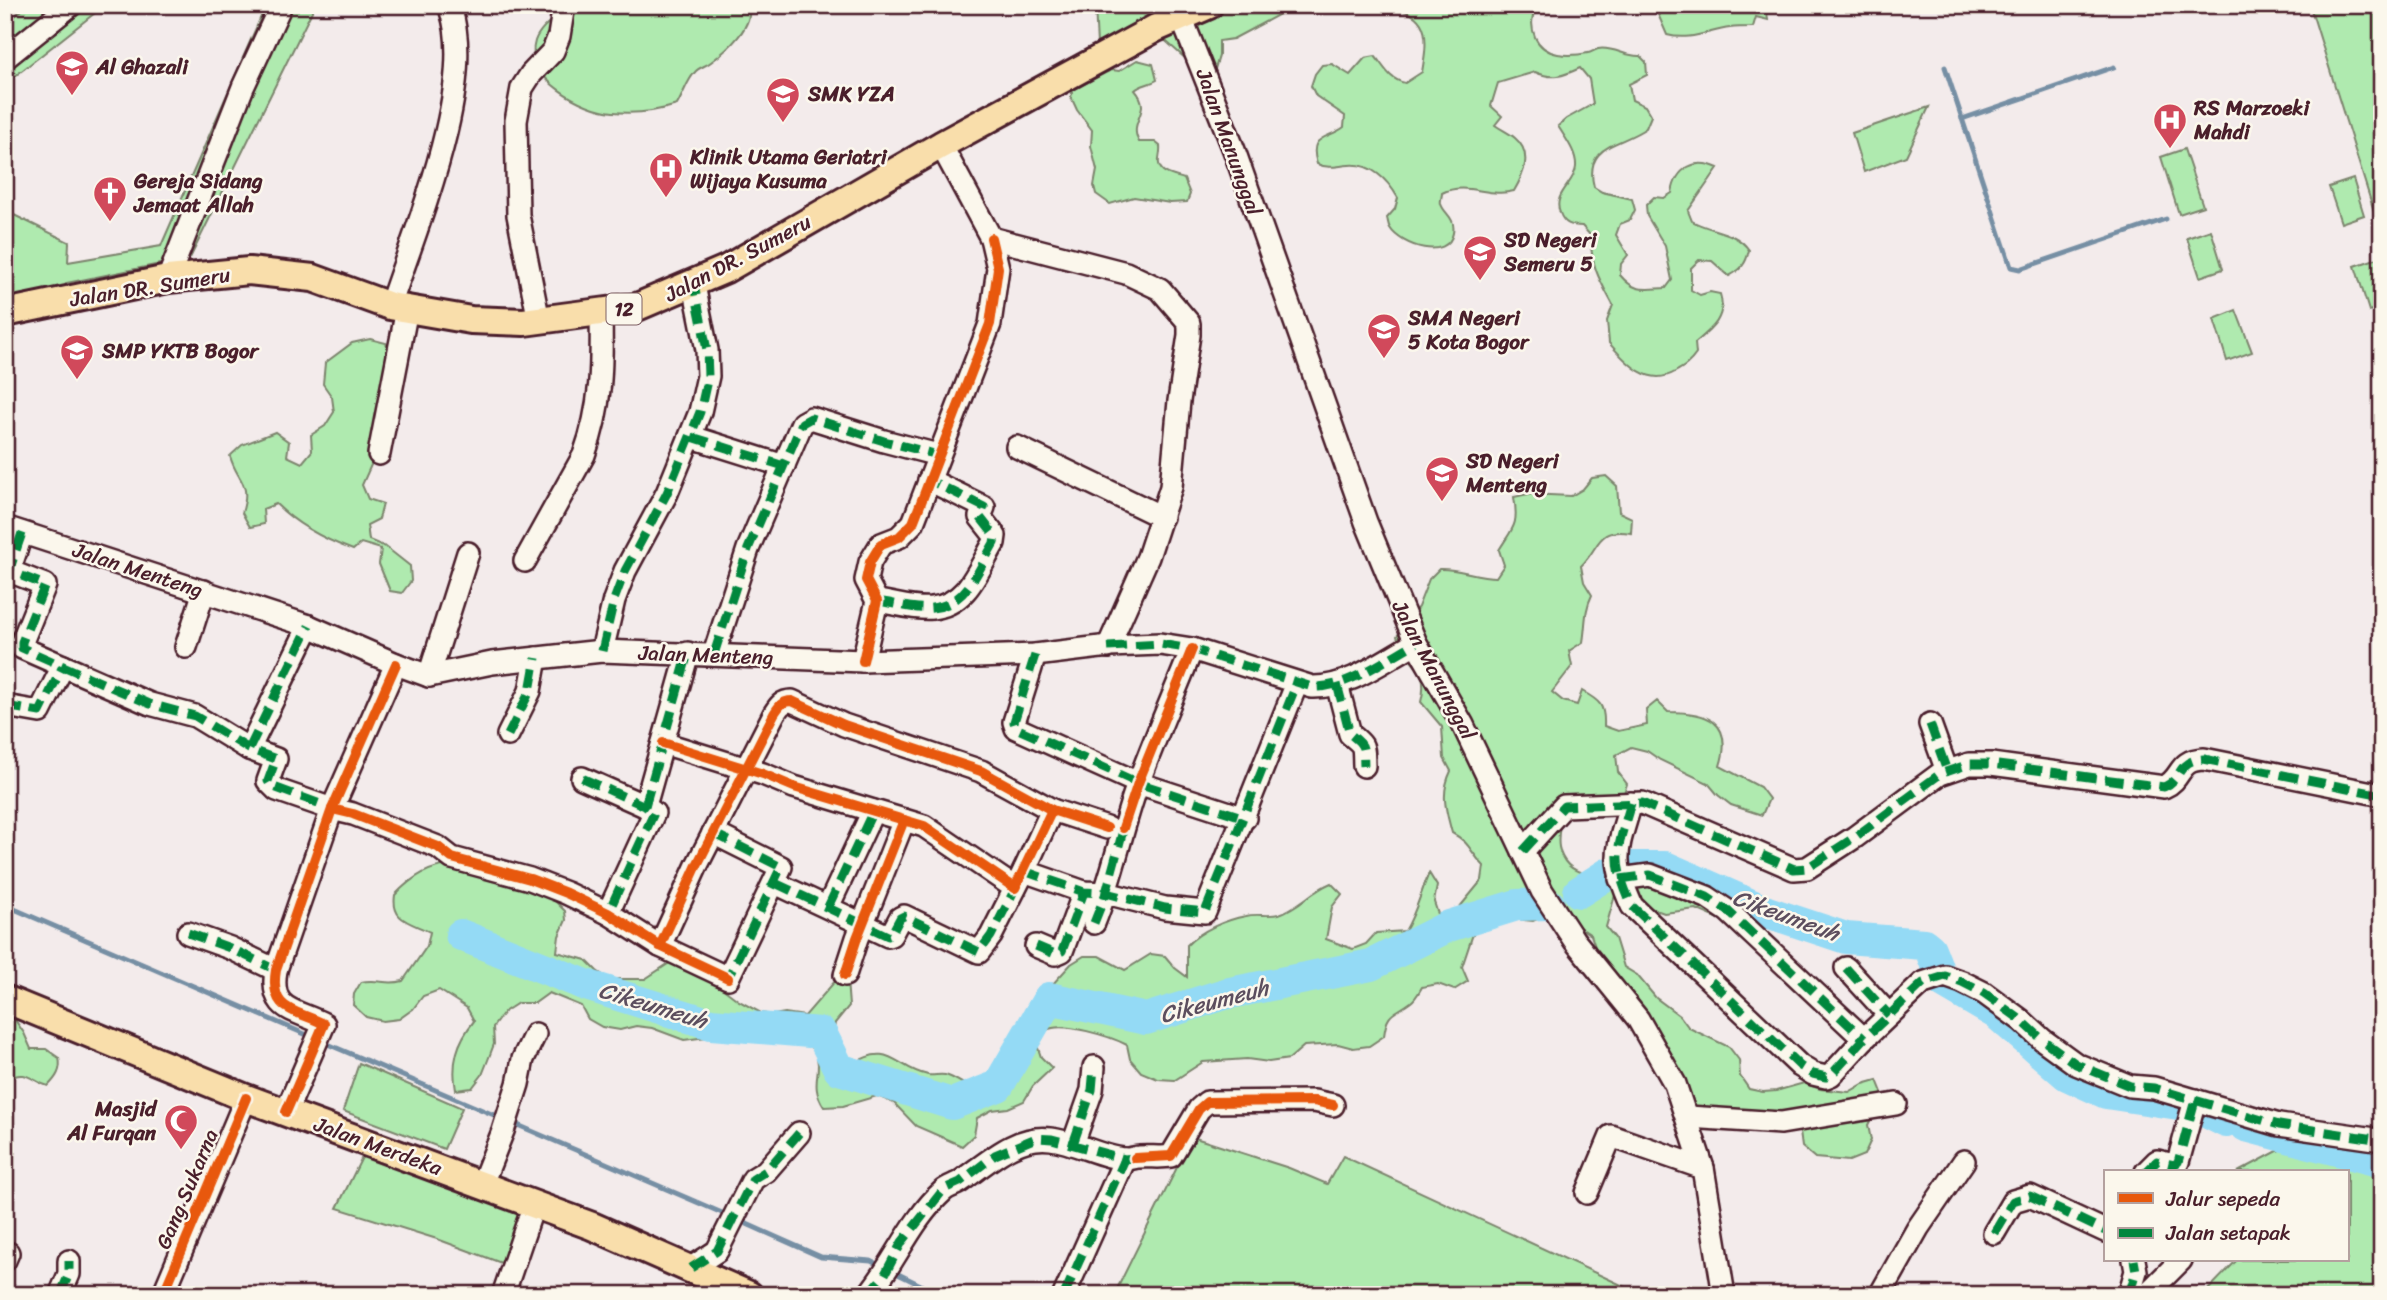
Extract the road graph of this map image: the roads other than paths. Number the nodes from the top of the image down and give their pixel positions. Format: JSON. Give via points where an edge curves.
{"nodes":[{"id":1,"x":71,"y":5,"type":"edge"},
{"id":2,"x":281,"y":5,"type":"edge"},
{"id":3,"x":564,"y":5,"type":"edge"},
{"id":4,"x":1209,"y":5,"type":"edge"},
{"id":5,"x":451,"y":11,"type":"dead end"},
{"id":6,"x":1182,"y":19,"type":"junction"},
{"id":7,"x":5,"y":58,"type":"edge"},
{"id":8,"x":941,"y":145,"type":"junction"},
{"id":9,"x":991,"y":238,"type":"junction"},
{"id":10,"x":168,"y":279,"type":"junction"},
{"id":11,"x":694,"y":285,"type":"junction"},
{"id":12,"x":398,"y":308,"type":"junction"},
{"id":13,"x":5,"y":313,"type":"edge"},
{"id":14,"x":601,"y":313,"type":"junction"},
{"id":15,"x":539,"y":321,"type":"junction"},
{"id":16,"x":692,"y":437,"type":"junction"},
{"id":17,"x":1017,"y":447,"type":"dead end"},
{"id":18,"x":379,"y":454,"type":"dead end"},
{"id":19,"x":938,"y":455,"type":"junction"},
{"id":20,"x":784,"y":466,"type":"junction"},
{"id":21,"x":929,"y":480,"type":"junction"},
{"id":22,"x":1162,"y":517,"type":"junction"},
{"id":23,"x":14,"y":530,"type":"edge"},
{"id":24,"x":468,"y":553,"type":"dead end"},
{"id":25,"x":525,"y":561,"type":"dead end"},
{"id":26,"x":204,"y":591,"type":"junction"},
{"id":27,"x":877,"y":601,"type":"junction"},
{"id":28,"x":309,"y":626,"type":"junction"},
{"id":29,"x":1416,"y":643,"type":"junction"},
{"id":30,"x":186,"y":647,"type":"dead end"},
{"id":31,"x":1108,"y":647,"type":"junction"},
{"id":32,"x":1192,"y":649,"type":"junction"},
{"id":33,"x":602,"y":651,"type":"junction"},
{"id":34,"x":688,"y":653,"type":"junction"},
{"id":35,"x":714,"y":654,"type":"junction"},
{"id":36,"x":1035,"y":655,"type":"junction"},
{"id":37,"x":536,"y":658,"type":"junction"},
{"id":38,"x":863,"y":661,"type":"junction"},
{"id":39,"x":396,"y":664,"type":"junction"},
{"id":40,"x":63,"y":666,"type":"junction"},
{"id":41,"x":429,"y":676,"type":"junction"},
{"id":42,"x":1297,"y":683,"type":"junction"},
{"id":43,"x":1337,"y":684,"type":"junction"},
{"id":44,"x":5,"y":706,"type":"edge"},
{"id":45,"x":1930,"y":724,"type":"dead end"},
{"id":46,"x":508,"y":735,"type":"dead end"},
{"id":47,"x":663,"y":743,"type":"junction"},
{"id":48,"x":250,"y":749,"type":"junction"},
{"id":49,"x":1364,"y":766,"type":"dead end"},
{"id":50,"x":747,"y":769,"type":"junction"},
{"id":51,"x":1947,"y":771,"type":"junction"},
{"id":52,"x":582,"y":778,"type":"dead end"},
{"id":53,"x":1138,"y":783,"type":"junction"},
{"id":54,"x":2382,"y":795,"type":"edge"},
{"id":55,"x":1631,"y":803,"type":"junction"},
{"id":56,"x":645,"y":806,"type":"junction"},
{"id":57,"x":332,"y":809,"type":"junction"},
{"id":58,"x":1052,"y":810,"type":"junction"},
{"id":59,"x":873,"y":811,"type":"junction"},
{"id":60,"x":1245,"y":818,"type":"junction"},
{"id":61,"x":904,"y":821,"type":"junction"},
{"id":62,"x":1107,"y":828,"type":"dead end"},
{"id":63,"x":713,"y":833,"type":"junction"},
{"id":64,"x":1523,"y":851,"type":"junction"},
{"id":65,"x":1620,"y":879,"type":"junction"},
{"id":66,"x":1020,"y":880,"type":"junction"},
{"id":67,"x":775,"y":883,"type":"junction"},
{"id":68,"x":1084,"y":892,"type":"junction"},
{"id":69,"x":1106,"y":893,"type":"junction"},
{"id":70,"x":828,"y":907,"type":"junction"},
{"id":71,"x":608,"y":914,"type":"junction"},
{"id":72,"x":863,"y":923,"type":"junction"},
{"id":73,"x":1094,"y":923,"type":"dead end"},
{"id":74,"x":188,"y":933,"type":"dead end"},
{"id":75,"x":660,"y":946,"type":"junction"},
{"id":76,"x":1036,"y":946,"type":"dead end"},
{"id":77,"x":1846,"y":968,"type":"dead end"},
{"id":78,"x":276,"y":970,"type":"junction"},
{"id":79,"x":845,"y":975,"type":"dead end"},
{"id":80,"x":5,"y":999,"type":"edge"},
{"id":81,"x":1889,"y":1015,"type":"junction"},
{"id":82,"x":535,"y":1034,"type":"dead end"},
{"id":83,"x":1864,"y":1039,"type":"junction"},
{"id":84,"x":1094,"y":1067,"type":"dead end"},
{"id":85,"x":246,"y":1098,"type":"junction"},
{"id":86,"x":2195,"y":1100,"type":"junction"},
{"id":87,"x":1896,"y":1104,"type":"dead end"},
{"id":88,"x":1333,"y":1105,"type":"dead end"},
{"id":89,"x":286,"y":1112,"type":"junction"},
{"id":90,"x":1688,"y":1117,"type":"junction"},
{"id":91,"x":799,"y":1133,"type":"dead end"},
{"id":92,"x":2382,"y":1140,"type":"edge"},
{"id":93,"x":1073,"y":1144,"type":"junction"},
{"id":94,"x":1125,"y":1159,"type":"junction"},
{"id":95,"x":1964,"y":1161,"type":"dead end"},
{"id":96,"x":1703,"y":1168,"type":"junction"},
{"id":97,"x":2148,"y":1170,"type":"edge"},
{"id":98,"x":482,"y":1184,"type":"junction"},
{"id":99,"x":1587,"y":1193,"type":"dead end"},
{"id":100,"x":534,"y":1204,"type":"junction"},
{"id":101,"x":2104,"y":1231,"type":"edge"},
{"id":102,"x":1994,"y":1233,"type":"dead end"},
{"id":103,"x":69,"y":1261,"type":"dead end"},
{"id":104,"x":2134,"y":1262,"type":"edge"},
{"id":105,"x":2179,"y":1262,"type":"edge"},
{"id":106,"x":691,"y":1268,"type":"junction"},
{"id":107,"x":60,"y":1295,"type":"edge"},
{"id":108,"x":163,"y":1295,"type":"edge"},
{"id":109,"x":503,"y":1295,"type":"edge"},
{"id":110,"x":749,"y":1295,"type":"edge"},
{"id":111,"x":868,"y":1295,"type":"edge"},
{"id":112,"x":1064,"y":1295,"type":"edge"},
{"id":113,"x":1724,"y":1295,"type":"edge"},
{"id":114,"x":1880,"y":1295,"type":"edge"},
{"id":115,"x":2129,"y":1295,"type":"edge"},
{"id":116,"x":2146,"y":1295,"type":"edge"}],
"edges":[{"from":1,"to":7,"type":"street"},
{"from":2,"to":10,"type":"street","via":[[243,87]]},
{"from":3,"to":15,"type":"street","via":[[553,51],[522,88],[516,121],[518,215]]},
{"from":4,"to":6,"type":"main road","number":"12"},
{"from":5,"to":12,"type":"street","via":[[457,36],[456,89]]},
{"from":6,"to":8,"type":"main road","name":"Jalan DR. Sumeru","number":"12","via":[[1156,28]]},
{"from":6,"to":29,"type":"street","name":"Jalan Manunggal","via":[[1234,150],[1366,522]]},
{"from":8,"to":9,"type":"street"},
{"from":8,"to":11,"type":"main road","name":"Jalan DR. Sumeru","number":"12"},
{"from":9,"to":19,"type":"street","via":[[998,268],[990,324]]},
{"from":9,"to":22,"type":"street","via":[[1126,273],[1160,289],[1189,323],[1172,476]]},
{"from":10,"to":12,"type":"main road","name":"Jalan DR. Sumeru","number":"12","via":[[248,271],[313,278]]},
{"from":10,"to":13,"type":"main road","name":"Jalan DR. Sumeru","number":"12"},
{"from":11,"to":14,"type":"main road","name":"Jalan DR. Sumeru","number":"12","via":[[637,307]]},
{"from":11,"to":16,"type":"street","via":[[706,339],[708,376]]},
{"from":12,"to":15,"type":"main road","name":"Jalan DR. Sumeru","number":"12","via":[[471,320]]},
{"from":12,"to":18,"type":"street"},
{"from":14,"to":15,"type":"main road","name":"Jalan DR. Sumeru","number":"12"},
{"from":14,"to":25,"type":"street","via":[[602,374],[591,436]]},
{"from":16,"to":20,"type":"street"},
{"from":16,"to":33,"type":"street","via":[[625,572]]},
{"from":17,"to":22,"type":"street"},
{"from":19,"to":20,"type":"street","via":[[811,418],[802,423]]},
{"from":19,"to":21,"type":"street"},
{"from":20,"to":35,"type":"street","via":[[748,549]]},
{"from":21,"to":27,"type":"street","via":[[913,523],[899,537],[881,544],[870,562],[866,580]]},
{"from":21,"to":27,"type":"street","via":[[984,507],[980,517],[995,536],[993,543],[965,593],[949,604],[931,609]]},
{"from":22,"to":31,"type":"street"},
{"from":23,"to":26,"type":"street","name":"Jalan Menteng"},
{"from":23,"to":40,"type":"street","via":[[9,571],[45,585],[22,645]]},
{"from":24,"to":41,"type":"street"},
{"from":26,"to":28,"type":"street","name":"Jalan Menteng"},
{"from":26,"to":30,"type":"street"},
{"from":27,"to":38,"type":"street"},
{"from":28,"to":39,"type":"street","name":"Jalan Menteng"},
{"from":28,"to":48,"type":"street"},
{"from":29,"to":43,"type":"street","name":"Jalan Menteng"},
{"from":29,"to":64,"type":"street","name":"Jalan Manunggal","via":[[1463,724]]},
{"from":31,"to":32,"type":"street","name":"Jalan Menteng","via":[[1160,644]]},
{"from":31,"to":36,"type":"street","name":"Jalan Menteng"},
{"from":32,"to":42,"type":"street","name":"Jalan Menteng"},
{"from":32,"to":53,"type":"street"},
{"from":33,"to":34,"type":"street","name":"Jalan Menteng"},
{"from":33,"to":37,"type":"street","name":"Jalan Menteng"},
{"from":34,"to":35,"type":"street","name":"Jalan Menteng"},
{"from":34,"to":47,"type":"street"},
{"from":35,"to":38,"type":"street","name":"Jalan Menteng"},
{"from":36,"to":38,"type":"street","name":"Jalan Menteng"},
{"from":36,"to":53,"type":"street","via":[[1016,728]]},
{"from":37,"to":41,"type":"street","name":"Jalan Menteng"},
{"from":37,"to":46,"type":"street","via":[[530,691]]},
{"from":39,"to":41,"type":"street","name":"Jalan Menteng"},
{"from":39,"to":57,"type":"street"},
{"from":40,"to":44,"type":"street","via":[[40,712]]},
{"from":40,"to":48,"type":"street","via":[[150,704],[195,716]]},
{"from":42,"to":43,"type":"street","name":"Jalan Menteng"},
{"from":42,"to":60,"type":"street"},
{"from":43,"to":49,"type":"street","via":[[1350,734],[1363,745]]},
{"from":45,"to":51,"type":"street"},
{"from":47,"to":50,"type":"street"},
{"from":47,"to":56,"type":"street"},
{"from":48,"to":57,"type":"street","via":[[276,759],[268,781],[271,786]]},
{"from":50,"to":58,"type":"street","via":[[779,705],[792,701],[855,729],[981,771]]},
{"from":50,"to":59,"type":"street"},
{"from":50,"to":63,"type":"street"},
{"from":51,"to":54,"type":"street","via":[[1991,764],[2164,787],[2183,764],[2204,759]]},
{"from":51,"to":55,"type":"street","via":[[1807,868],[1794,869],[1642,803]]},
{"from":52,"to":56,"type":"street"},
{"from":53,"to":60,"type":"street"},
{"from":53,"to":69,"type":"street"},
{"from":55,"to":64,"type":"street","via":[[1564,806]]},
{"from":55,"to":65,"type":"street","via":[[1616,855]]},
{"from":56,"to":71,"type":"street","via":[[653,816]]},
{"from":57,"to":71,"type":"street","via":[[438,847],[452,858],[545,884]]},
{"from":57,"to":78,"type":"street"},
{"from":58,"to":62,"type":"street"},
{"from":58,"to":66,"type":"street"},
{"from":59,"to":61,"type":"street"},
{"from":59,"to":70,"type":"street"},
{"from":60,"to":69,"type":"street","via":[[1205,912],[1165,908]]},
{"from":61,"to":66,"type":"street","via":[[925,827]]},
{"from":61,"to":72,"type":"street"},
{"from":63,"to":67,"type":"street","via":[[779,864]]},
{"from":63,"to":75,"type":"street"},
{"from":64,"to":90,"type":"street","name":"Jalan Manunggal","via":[[1574,940],[1653,1042]]},
{"from":65,"to":83,"type":"street","via":[[1650,875],[1707,897],[1728,911]]},
{"from":65,"to":83,"type":"street","via":[[1632,906],[1800,1066],[1813,1074],[1831,1075]]},
{"from":66,"to":68,"type":"street"},
{"from":66,"to":72,"type":"street","via":[[979,952],[904,916],[890,935]]},
{"from":67,"to":70,"type":"street"},
{"from":67,"to":75,"type":"street","via":[[728,978]]},
{"from":68,"to":69,"type":"street"},
{"from":68,"to":76,"type":"street","via":[[1062,951],[1055,954]]},
{"from":69,"to":73,"type":"street"},
{"from":70,"to":72,"type":"street"},
{"from":71,"to":75,"type":"street"},
{"from":72,"to":79,"type":"street"},
{"from":74,"to":78,"type":"street"},
{"from":77,"to":81,"type":"street"},
{"from":78,"to":89,"type":"street","via":[[275,990],[282,1003],[294,1013],[324,1024]]},
{"from":80,"to":85,"type":"main road","name":"Jalan Merdeka"},
{"from":81,"to":83,"type":"street"},
{"from":81,"to":86,"type":"street","via":[[1923,983],[1945,976],[1984,993],[2076,1064],[2130,1086]]},
{"from":82,"to":98,"type":"street"},
{"from":84,"to":93,"type":"street","via":[[1092,1090]]},
{"from":85,"to":89,"type":"main road","name":"Jalan Merdeka"},
{"from":85,"to":108,"type":"street","name":"Gang Sukarna"},
{"from":86,"to":92,"type":"street","via":[[2279,1125]]},
{"from":86,"to":97,"type":"street","via":[[2178,1163],[2157,1161]]},
{"from":87,"to":90,"type":"street","via":[[1781,1123]]},
{"from":88,"to":94,"type":"street","via":[[1314,1101],[1207,1102],[1171,1156]]},
{"from":89,"to":98,"type":"main road","name":"Jalan Merdeka"},
{"from":90,"to":96,"type":"street","name":"Jalan Manunggal"},
{"from":91,"to":106,"type":"street","via":[[766,1171],[753,1179],[717,1251]]},
{"from":93,"to":94,"type":"street"},
{"from":93,"to":111,"type":"street","via":[[1036,1138],[995,1155],[944,1189]]},
{"from":94,"to":112,"type":"street"},
{"from":95,"to":114,"type":"street"},
{"from":96,"to":99,"type":"street","via":[[1611,1136]]},
{"from":96,"to":113,"type":"street","name":"Jalan Manunggal"},
{"from":98,"to":100,"type":"main road","name":"Jalan Merdeka"},
{"from":100,"to":106,"type":"main road","name":"Jalan Merdeka"},
{"from":100,"to":109,"type":"street"},
{"from":101,"to":102,"type":"street","via":[[2030,1196],[2013,1201]]},
{"from":103,"to":107,"type":"street"},
{"from":104,"to":115,"type":"street"},
{"from":105,"to":116,"type":"street"},
{"from":106,"to":110,"type":"main road","name":"Jalan Merdeka"}]}
